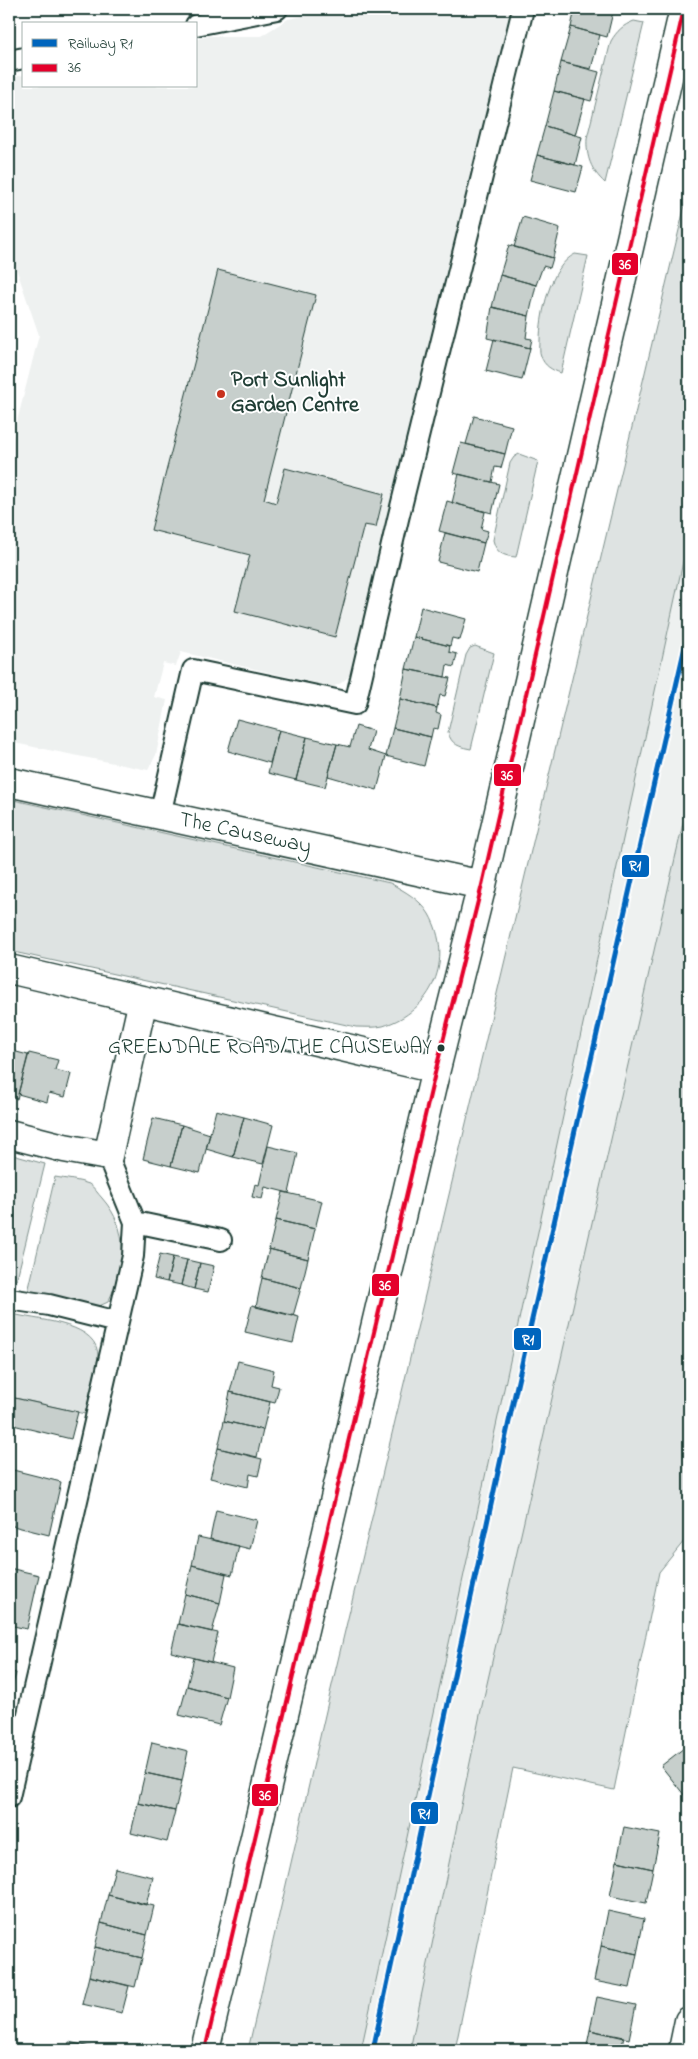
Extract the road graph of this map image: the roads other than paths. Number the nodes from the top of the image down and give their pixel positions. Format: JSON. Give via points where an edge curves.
{"nodes":[{"id":1,"x":277,"y":9,"type":"edge"},
{"id":2,"x":523,"y":9,"type":"edge"},
{"id":3,"x":684,"y":9,"type":"edge"},
{"id":4,"x":198,"y":24,"type":"edge"},
{"id":5,"x":22,"y":58,"type":"edge"},
{"id":6,"x":9,"y":61,"type":"edge"},
{"id":7,"x":9,"y":782,"type":"edge"},
{"id":8,"x":160,"y":815,"type":"junction"},
{"id":9,"x":482,"y":885,"type":"junction"},
{"id":10,"x":9,"y":969,"type":"edge"},
{"id":11,"x":143,"y":1000,"type":"junction"},
{"id":12,"x":436,"y":1069,"type":"junction"},
{"id":13,"x":9,"y":1134,"type":"edge"},
{"id":14,"x":108,"y":1156,"type":"junction"},
{"id":15,"x":134,"y":1222,"type":"junction"},
{"id":16,"x":221,"y":1240,"type":"dead end"},
{"id":17,"x":9,"y":1299,"type":"edge"},
{"id":18,"x":117,"y":1322,"type":"junction"},
{"id":19,"x":9,"y":1797,"type":"edge"},
{"id":20,"x":689,"y":2021,"type":"edge"},
{"id":21,"x":205,"y":2050,"type":"edge"},
{"id":22,"x":683,"y":2050,"type":"edge"}],
"edges":[{"from":1,"to":4,"type":"lane"},
{"from":2,"to":8,"type":"lane","via":[[355,704],[193,670]]},
{"from":3,"to":9,"type":"street"},
{"from":5,"to":6,"type":"lane"},
{"from":7,"to":8,"type":"street","name":"The Causeway"},
{"from":8,"to":9,"type":"street","name":"The Causeway"},
{"from":9,"to":12,"type":"street"},
{"from":10,"to":11,"type":"street"},
{"from":11,"to":12,"type":"street"},
{"from":11,"to":14,"type":"street"},
{"from":12,"to":21,"type":"street"},
{"from":13,"to":14,"type":"street"},
{"from":14,"to":15,"type":"lane"},
{"from":15,"to":16,"type":"lane"},
{"from":15,"to":18,"type":"lane","via":[[133,1256]]},
{"from":17,"to":18,"type":"lane","via":[[50,1305]]},
{"from":18,"to":19,"type":"lane"},
{"from":20,"to":22,"type":"street"}]}
